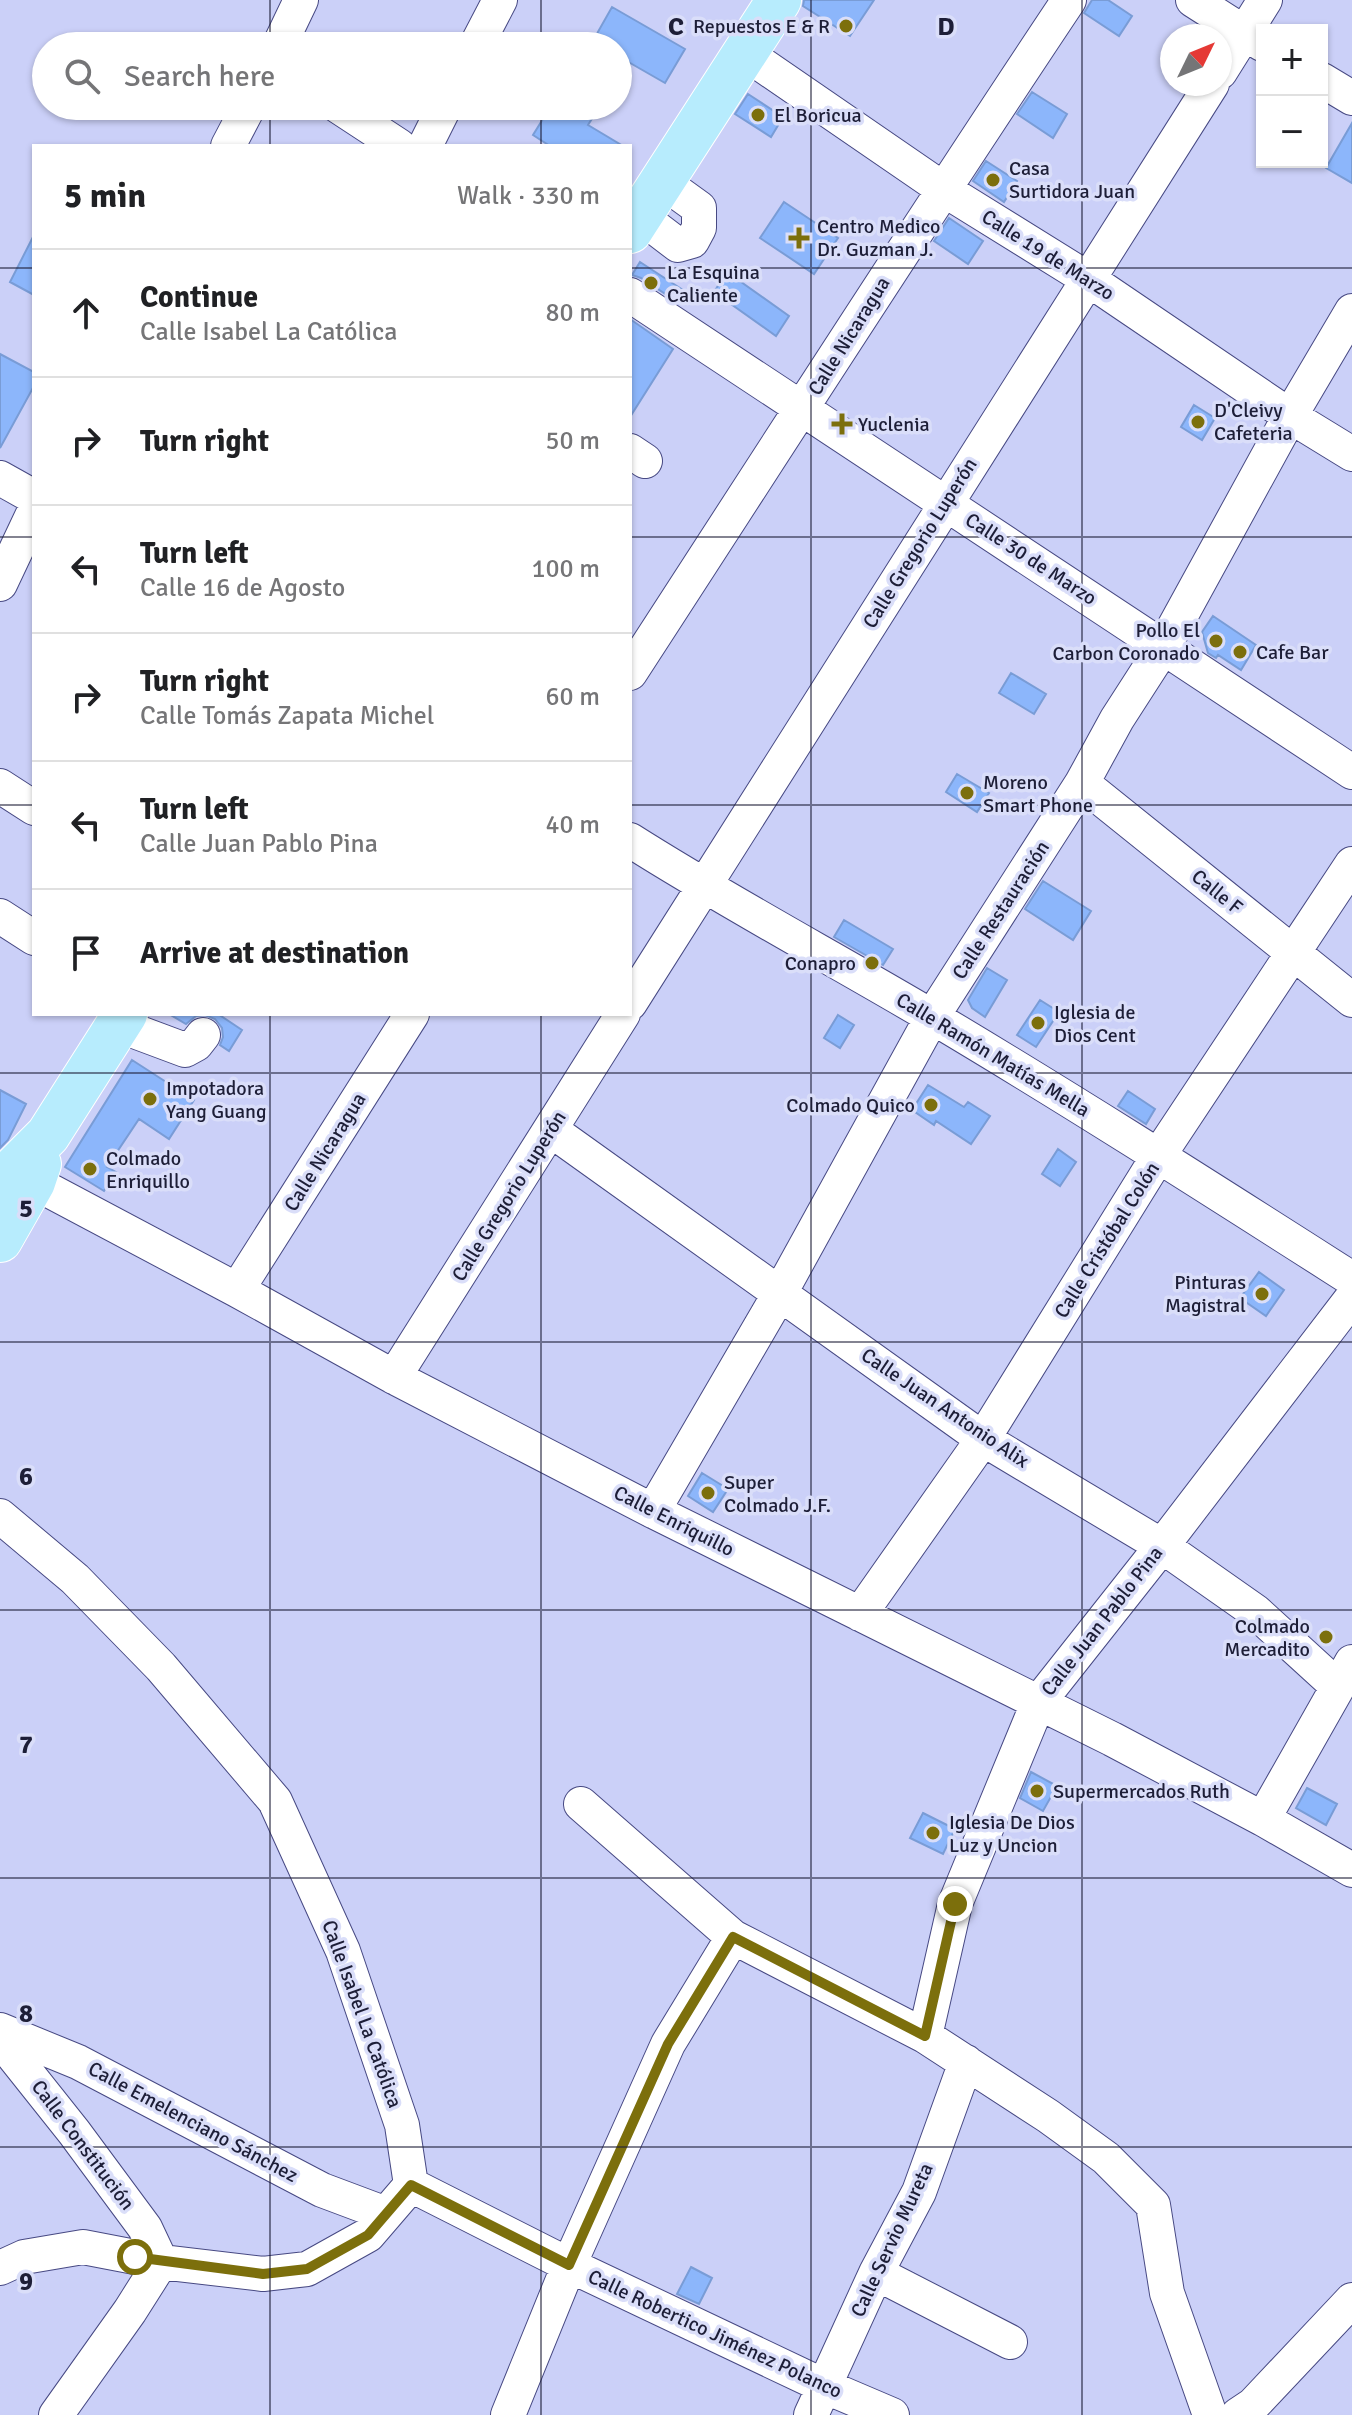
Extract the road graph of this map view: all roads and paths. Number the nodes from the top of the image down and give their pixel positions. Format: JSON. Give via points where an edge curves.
{"nodes":[{"id":1,"x":301,"y":0,"type":"edge"},
{"id":2,"x":500,"y":0,"type":"edge"},
{"id":3,"x":779,"y":0,"type":"edge"},
{"id":4,"x":1069,"y":0,"type":"edge"},
{"id":5,"x":1193,"y":0,"type":"edge"},
{"id":6,"x":1265,"y":0,"type":"edge"},
{"id":7,"x":286,"y":32,"type":"edge"},
{"id":8,"x":483,"y":32,"type":"edge"},
{"id":9,"x":1253,"y":39,"type":"edge"},
{"id":10,"x":745,"y":53,"type":"junction"},
{"id":11,"x":1232,"y":60,"type":"edge"},
{"id":12,"x":1328,"y":84,"type":"edge"},
{"id":13,"x":1204,"y":96,"type":"edge"},
{"id":14,"x":1352,"y":98,"type":"edge"},
{"id":15,"x":242,"y":120,"type":"edge"},
{"id":16,"x":359,"y":120,"type":"edge"},
{"id":17,"x":438,"y":120,"type":"edge"},
{"id":18,"x":229,"y":144,"type":"edge"},
{"id":19,"x":396,"y":144,"type":"edge"},
{"id":20,"x":426,"y":144,"type":"edge"},
{"id":21,"x":943,"y":189,"type":"junction"},
{"id":22,"x":644,"y":209,"type":"edge"},
{"id":23,"x":1088,"y":279,"type":"junction"},
{"id":24,"x":632,"y":296,"type":"edge"},
{"id":25,"x":1352,"y":311,"type":"edge"},
{"id":26,"x":803,"y":408,"type":"junction"},
{"id":27,"x":1290,"y":416,"type":"junction"},
{"id":28,"x":1352,"y":454,"type":"edge"},
{"id":29,"x":0,"y":478,"type":"edge"},
{"id":30,"x":32,"y":496,"type":"edge"},
{"id":31,"x":945,"y":503,"type":"junction"},
{"id":32,"x":32,"y":516,"type":"edge"},
{"id":33,"x":0,"y":584,"type":"edge"},
{"id":34,"x":1164,"y":646,"type":"junction"},
{"id":35,"x":632,"y":670,"type":"edge"},
{"id":36,"x":1352,"y":772,"type":"edge"},
{"id":37,"x":1082,"y":783,"type":"junction"},
{"id":38,"x":0,"y":786,"type":"edge"},
{"id":39,"x":32,"y":807,"type":"edge"},
{"id":40,"x":632,"y":841,"type":"edge"},
{"id":41,"x":1352,"y":864,"type":"edge"},
{"id":42,"x":703,"y":886,"type":"junction"},
{"id":43,"x":0,"y":916,"type":"edge"},
{"id":44,"x":32,"y":937,"type":"edge"},
{"id":45,"x":1293,"y":952,"type":"junction"},
{"id":46,"x":632,"y":1000,"type":"edge"},
{"id":47,"x":1352,"y":1000,"type":"edge"},
{"id":48,"x":411,"y":1016,"type":"edge"},
{"id":49,"x":622,"y":1016,"type":"edge"},
{"id":50,"x":932,"y":1017,"type":"junction"},
{"id":51,"x":121,"y":1020,"type":"edge"},
{"id":52,"x":203,"y":1035,"type":"dead end"},
{"id":53,"x":551,"y":1130,"type":"junction"},
{"id":54,"x":1159,"y":1155,"type":"junction"},
{"id":55,"x":11,"y":1177,"type":"edge"},
{"id":56,"x":0,"y":1240,"type":"edge"},
{"id":57,"x":1352,"y":1279,"type":"edge"},
{"id":58,"x":237,"y":1290,"type":"junction"},
{"id":59,"x":780,"y":1293,"type":"junction"},
{"id":60,"x":1352,"y":1298,"type":"edge"},
{"id":61,"x":394,"y":1377,"type":"junction"},
{"id":62,"x":983,"y":1439,"type":"junction"},
{"id":63,"x":653,"y":1511,"type":"junction"},
{"id":64,"x":0,"y":1516,"type":"edge"},
{"id":65,"x":1162,"y":1546,"type":"junction"},
{"id":66,"x":860,"y":1614,"type":"junction"},
{"id":67,"x":1344,"y":1674,"type":"edge"},
{"id":68,"x":1038,"y":1703,"type":"junction"},
{"id":69,"x":581,"y":1804,"type":"dead end"},
{"id":70,"x":1263,"y":1819,"type":"junction"},
{"id":71,"x":1352,"y":1870,"type":"edge"},
{"id":72,"x":733,"y":1937,"type":"junction"},
{"id":73,"x":0,"y":2030,"type":"edge"},
{"id":74,"x":925,"y":2036,"type":"junction"},
{"id":75,"x":0,"y":2039,"type":"edge"},
{"id":76,"x":966,"y":2062,"type":"junction"},
{"id":77,"x":411,"y":2185,"type":"junction"},
{"id":78,"x":386,"y":2214,"type":"junction"},
{"id":79,"x":161,"y":2262,"type":"junction"},
{"id":80,"x":569,"y":2265,"type":"junction"},
{"id":81,"x":0,"y":2268,"type":"edge"},
{"id":82,"x":876,"y":2273,"type":"junction"},
{"id":83,"x":1346,"y":2317,"type":"edge"},
{"id":84,"x":1010,"y":2342,"type":"dead end"},
{"id":85,"x":817,"y":2401,"type":"edge"},
{"id":86,"x":888,"y":2414,"type":"edge"},
{"id":87,"x":56,"y":2415,"type":"edge"},
{"id":88,"x":508,"y":2415,"type":"edge"},
{"id":89,"x":1210,"y":2415,"type":"edge"},
{"id":90,"x":1238,"y":2415,"type":"edge"}],
"edges":[{"from":1,"to":7,"type":"street"},
{"from":2,"to":8,"type":"street"},
{"from":3,"to":10,"type":"main road"},
{"from":4,"to":21,"type":"street","name":"Calle Nicaragua"},
{"from":5,"to":9,"type":"street"},
{"from":6,"to":9,"type":"street"},
{"from":9,"to":11,"type":"street"},
{"from":10,"to":21,"type":"street","name":"Calle 19 de Marzo"},
{"from":10,"to":22,"type":"main road"},
{"from":12,"to":14,"type":"street"},
{"from":13,"to":23,"type":"street","name":"Calle Gregorio Luperón"},
{"from":15,"to":18,"type":"street"},
{"from":16,"to":19,"type":"street"},
{"from":17,"to":20,"type":"street"},
{"from":21,"to":23,"type":"street","name":"Calle 19 de Marzo"},
{"from":21,"to":26,"type":"street","name":"Calle Nicaragua"},
{"from":23,"to":27,"type":"street","name":"Calle 19 de Marzo"},
{"from":23,"to":31,"type":"street","name":"Calle Gregorio Luperón"},
{"from":24,"to":26,"type":"street","name":"Calle 30 de Marzo"},
{"from":25,"to":27,"type":"street","name":"Calle Restauración"},
{"from":26,"to":31,"type":"street","name":"Calle 30 de Marzo"},
{"from":26,"to":35,"type":"street","name":"Calle Nicaragua"},
{"from":27,"to":28,"type":"street","name":"Calle 19 de Marzo"},
{"from":27,"to":34,"type":"street","name":"Calle Restauración"},
{"from":29,"to":30,"type":"street"},
{"from":31,"to":34,"type":"street","name":"Calle 30 de Marzo"},
{"from":31,"to":42,"type":"street","name":"Calle Gregorio Luperón"},
{"from":32,"to":33,"type":"street"},
{"from":34,"to":36,"type":"street","name":"Calle 30 de Marzo"},
{"from":34,"to":37,"type":"street","name":"Calle Restauración"},
{"from":37,"to":45,"type":"street","name":"Calle F"},
{"from":37,"to":50,"type":"street","name":"Calle Restauración"},
{"from":38,"to":39,"type":"street"},
{"from":40,"to":42,"type":"street","name":"Calle Ramón Matías Mella"},
{"from":41,"to":45,"type":"street","name":"Calle Cristóbal Colón"},
{"from":42,"to":46,"type":"street","name":"Calle Gregorio Luperón"},
{"from":42,"to":50,"type":"street","name":"Calle Ramón Matías Mella"},
{"from":43,"to":44,"type":"street"},
{"from":45,"to":47,"type":"street","name":"Calle F"},
{"from":45,"to":54,"type":"street","name":"Calle Cristóbal Colón"},
{"from":48,"to":58,"type":"street","name":"Calle Nicaragua"},
{"from":49,"to":53,"type":"street","name":"Calle Gregorio Luperón"},
{"from":50,"to":54,"type":"street","name":"Calle Ramón Matías Mella"},
{"from":50,"to":59,"type":"street","name":"Calle Restauración"},
{"from":51,"to":52,"type":"street","via":[[185,1050]]},
{"from":51,"to":55,"type":"main road","via":[[48,1135]]},
{"from":53,"to":59,"type":"street","name":"Calle Juan Antonio Alix"},
{"from":53,"to":61,"type":"street","name":"Calle Gregorio Luperón"},
{"from":54,"to":57,"type":"street","name":"Calle Ramón Matías Mella"},
{"from":54,"to":62,"type":"street","name":"Calle Cristóbal Colón"},
{"from":55,"to":56,"type":"main road"},
{"from":55,"to":58,"type":"street","name":"Calle Enriquillo"},
{"from":58,"to":61,"type":"street","name":"Calle Enriquillo"},
{"from":59,"to":62,"type":"street","name":"Calle Juan Antonio Alix"},
{"from":59,"to":63,"type":"street","name":"Calle Restauración"},
{"from":60,"to":65,"type":"street","name":"Calle Juan Pablo Pina"},
{"from":61,"to":63,"type":"street","name":"Calle Enriquillo"},
{"from":62,"to":65,"type":"street","name":"Calle Juan Antonio Alix"},
{"from":62,"to":66,"type":"street","name":"Calle Cristóbal Colón"},
{"from":63,"to":66,"type":"street","name":"Calle Enriquillo"},
{"from":64,"to":77,"type":"street","name":"Calle Isabel La Católica","via":[[75,1579],[161,1667],[275,1801],[343,1951],[402,2125]]},
{"from":65,"to":67,"type":"street","name":"Calle Juan Antonio Alix"},
{"from":65,"to":68,"type":"street","name":"Calle Juan Pablo Pina"},
{"from":66,"to":68,"type":"street","name":"Calle Enriquillo"},
{"from":67,"to":70,"type":"street"},
{"from":68,"to":70,"type":"street","name":"Calle Enriquillo"},
{"from":68,"to":74,"type":"street","name":"Calle Juan Pablo Pina","via":[[955,1904]]},
{"from":69,"to":72,"type":"street"},
{"from":70,"to":71,"type":"street","name":"Calle Enriquillo"},
{"from":72,"to":74,"type":"street"},
{"from":72,"to":80,"type":"street","via":[[668,2044]]},
{"from":73,"to":78,"type":"street","name":"Calle Emelenciano Sánchez","via":[[78,2062],[322,2190]]},
{"from":74,"to":76,"type":"street"},
{"from":75,"to":79,"type":"street","name":"Calle Constitución","via":[[145,2228]]},
{"from":76,"to":82,"type":"street","name":"Calle Servio Mureta","via":[[919,2192]]},
{"from":76,"to":89,"type":"street","via":[[1106,2158],[1153,2205],[1167,2293]]},
{"from":77,"to":78,"type":"street"},
{"from":77,"to":80,"type":"street","name":"Calle Robertico Jiménez Polanco"},
{"from":78,"to":79,"type":"street","via":[[368,2235],[307,2269],[263,2274]]},
{"from":79,"to":81,"type":"street","via":[[83,2247],[24,2257]]},
{"from":79,"to":87,"type":"street"},
{"from":80,"to":85,"type":"street","name":"Calle Robertico Jiménez Polanco"},
{"from":80,"to":88,"type":"street"},
{"from":82,"to":84,"type":"street"},
{"from":82,"to":85,"type":"street","name":"Calle Servio Mureta"},
{"from":83,"to":90,"type":"street"},
{"from":85,"to":86,"type":"street","name":"Calle Robertico Jiménez Polanco"}]}
